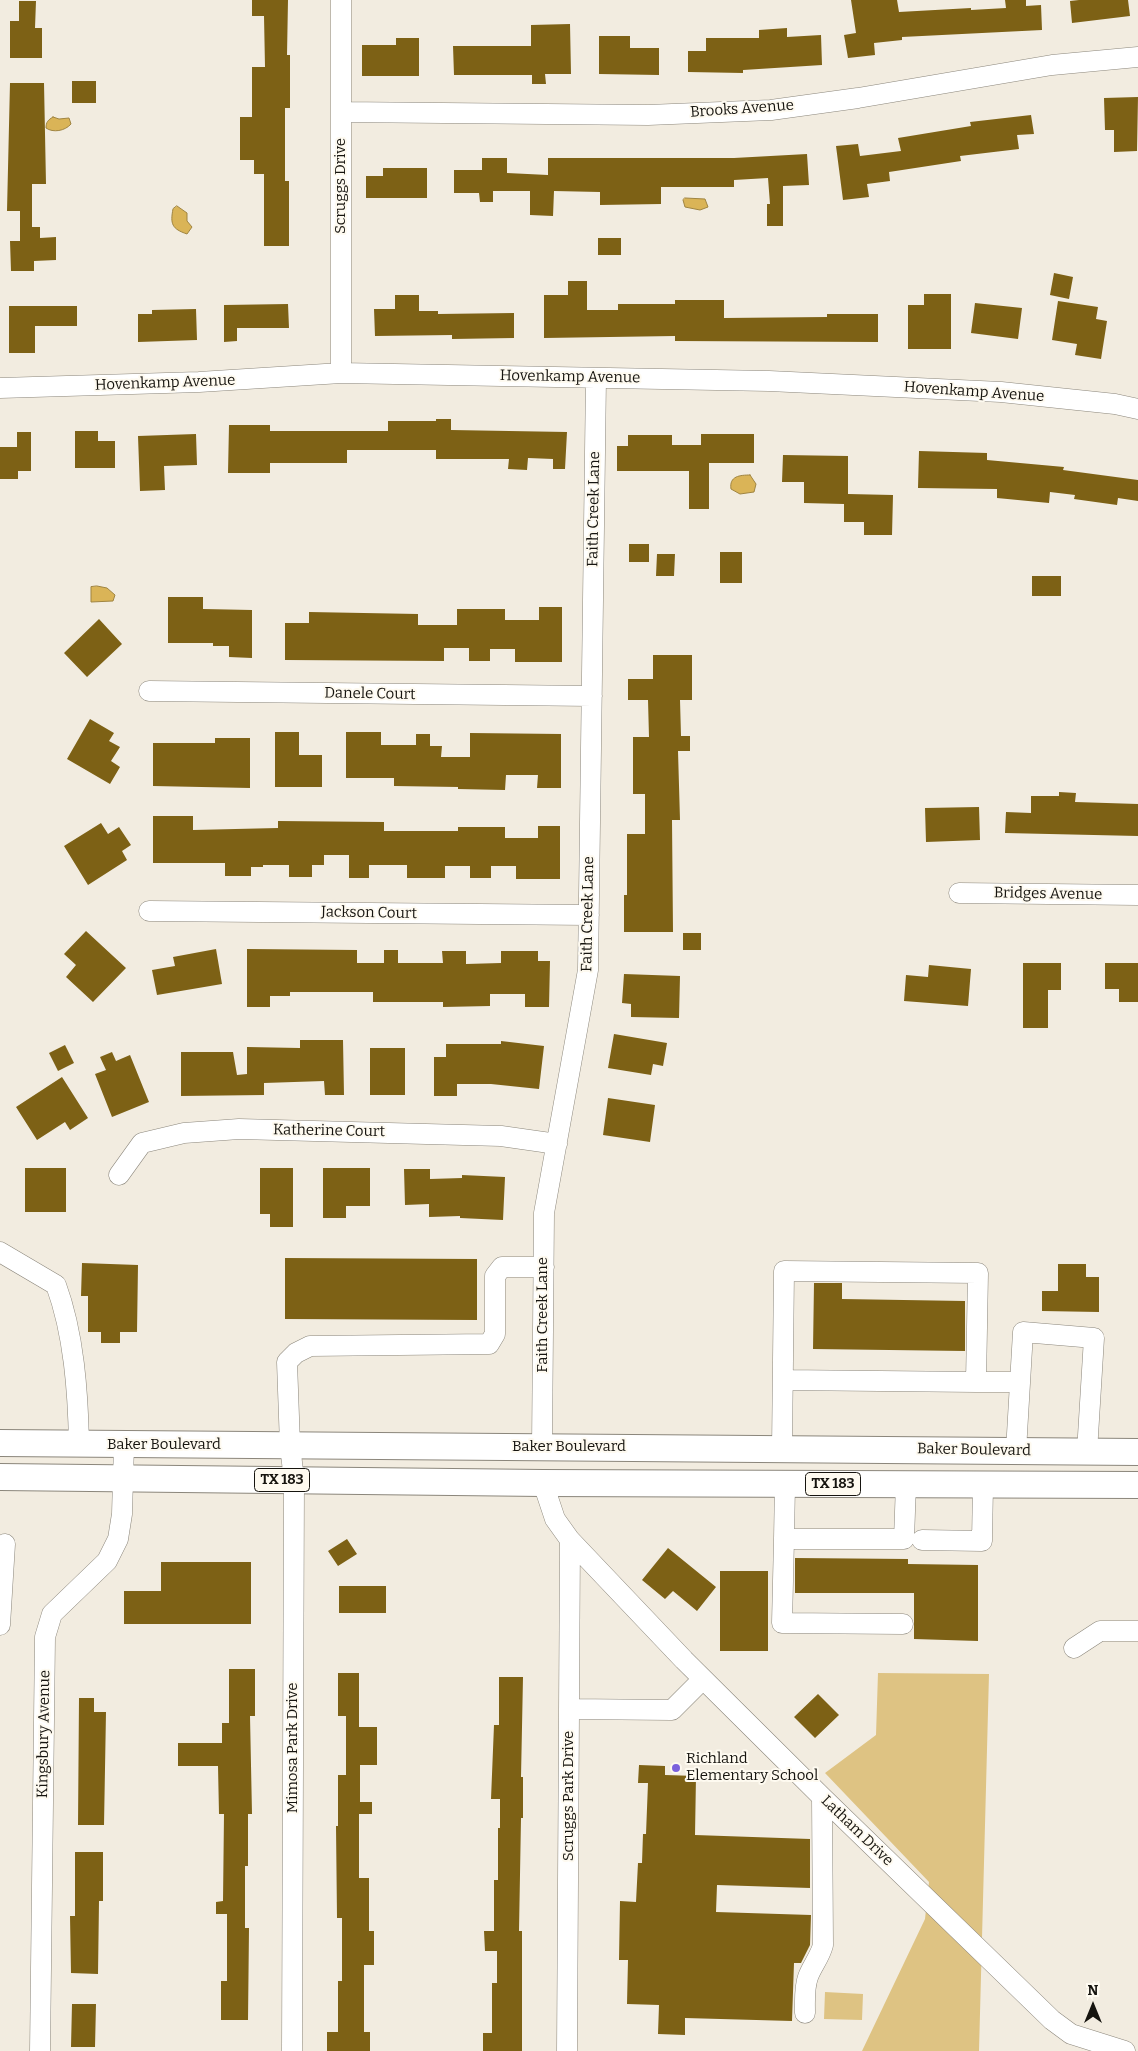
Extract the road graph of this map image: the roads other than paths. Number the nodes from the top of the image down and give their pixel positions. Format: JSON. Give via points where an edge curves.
{"nodes":[{"id":1,"x":341,"y":0,"type":"edge"},
{"id":2,"x":1138,"y":57,"type":"edge"},
{"id":3,"x":342,"y":112,"type":"junction"},
{"id":4,"x":341,"y":373,"type":"junction"},
{"id":5,"x":596,"y":378,"type":"junction"},
{"id":6,"x":0,"y":388,"type":"edge"},
{"id":7,"x":1138,"y":410,"type":"edge"},
{"id":8,"x":149,"y":691,"type":"dead end"},
{"id":9,"x":592,"y":696,"type":"junction"},
{"id":10,"x":959,"y":893,"type":"dead end"},
{"id":11,"x":1138,"y":895,"type":"edge"},
{"id":12,"x":149,"y":911,"type":"dead end"},
{"id":13,"x":589,"y":916,"type":"junction"},
{"id":14,"x":557,"y":1144,"type":"junction"},
{"id":15,"x":119,"y":1175,"type":"dead end"},
{"id":16,"x":0,"y":1252,"type":"edge"},
{"id":17,"x":544,"y":1266,"type":"junction"},
{"id":18,"x":783,"y":1380,"type":"junction"},
{"id":19,"x":976,"y":1382,"type":"junction"},
{"id":20,"x":1020,"y":1382,"type":"junction"},
{"id":21,"x":0,"y":1443,"type":"edge"},
{"id":22,"x":79,"y":1444,"type":"junction"},
{"id":23,"x":124,"y":1445,"type":"junction"},
{"id":24,"x":290,"y":1446,"type":"junction"},
{"id":25,"x":542,"y":1447,"type":"junction"},
{"id":26,"x":782,"y":1448,"type":"junction"},
{"id":27,"x":1016,"y":1451,"type":"junction"},
{"id":28,"x":1087,"y":1452,"type":"junction"},
{"id":29,"x":1138,"y":1452,"type":"edge"},
{"id":30,"x":0,"y":1477,"type":"edge"},
{"id":31,"x":123,"y":1478,"type":"junction"},
{"id":32,"x":294,"y":1480,"type":"junction"},
{"id":33,"x":543,"y":1483,"type":"junction"},
{"id":34,"x":785,"y":1484,"type":"junction"},
{"id":35,"x":906,"y":1484,"type":"junction"},
{"id":36,"x":983,"y":1484,"type":"junction"},
{"id":37,"x":1138,"y":1485,"type":"edge"},
{"id":38,"x":784,"y":1538,"type":"junction"},
{"id":39,"x":570,"y":1540,"type":"junction"},
{"id":40,"x":922,"y":1540,"type":"dead end"},
{"id":41,"x":6,"y":1544,"type":"dead end"},
{"id":42,"x":903,"y":1624,"type":"dead end"},
{"id":43,"x":0,"y":1626,"type":"edge"},
{"id":44,"x":1138,"y":1631,"type":"edge"},
{"id":45,"x":1074,"y":1648,"type":"dead end"},
{"id":46,"x":703,"y":1679,"type":"junction"},
{"id":47,"x":569,"y":1709,"type":"junction"},
{"id":48,"x":822,"y":1797,"type":"junction"},
{"id":49,"x":805,"y":2013,"type":"dead end"},
{"id":50,"x":1116,"y":2050,"type":"edge"},
{"id":51,"x":40,"y":2051,"type":"edge"},
{"id":52,"x":292,"y":2051,"type":"edge"},
{"id":53,"x":567,"y":2051,"type":"edge"}],
"edges":[{"from":1,"to":3,"type":"street","name":"Scruggs Drive"},
{"from":2,"to":3,"type":"street","name":"Brooks Avenue","via":[[1052,65],[771,110],[648,115]]},
{"from":3,"to":4,"type":"street","name":"Scruggs Drive"},
{"from":4,"to":5,"type":"street","name":"Hovenkamp Avenue"},
{"from":4,"to":6,"type":"street","name":"Hovenkamp Avenue","via":[[199,382]]},
{"from":5,"to":7,"type":"street","name":"Hovenkamp Avenue","via":[[769,381],[1001,392],[1115,404]]},
{"from":5,"to":9,"type":"street","name":"Faith Creek Lane"},
{"from":8,"to":9,"type":"street","name":"Danele Court"},
{"from":9,"to":13,"type":"street","name":"Faith Creek Lane"},
{"from":10,"to":11,"type":"street","name":"Bridges Avenue"},
{"from":12,"to":13,"type":"street","name":"Jackson Court"},
{"from":13,"to":14,"type":"street","name":"Faith Creek Lane","via":[[588,970]]},
{"from":14,"to":15,"type":"street","name":"Katherine Court","via":[[501,1136],[239,1129],[184,1133],[142,1143]]},
{"from":14,"to":17,"type":"street","name":"Faith Creek Lane","via":[[544,1213]]},
{"from":16,"to":22,"type":"street","via":[[56,1285],[63,1304],[78,1395]]},
{"from":17,"to":24,"type":"street","name":"Mimosa Park Drive","via":[[502,1267],[495,1276],[495,1334],[489,1344],[310,1346],[296,1353],[287,1362]]},
{"from":17,"to":25,"type":"street","name":"Faith Creek Lane"},
{"from":18,"to":19,"type":"street"},
{"from":18,"to":19,"type":"street","via":[[784,1271],[978,1273]]},
{"from":18,"to":26,"type":"street"},
{"from":19,"to":20,"type":"street"},
{"from":20,"to":27,"type":"street"},
{"from":20,"to":28,"type":"street","via":[[1023,1332],[1094,1338]]},
{"from":21,"to":22,"type":"main road","name":"Baker Boulevard"},
{"from":22,"to":23,"type":"main road","name":"Baker Boulevard"},
{"from":23,"to":24,"type":"main road","name":"Baker Boulevard"},
{"from":23,"to":31,"type":"street","name":"Kingsbury Avenue"},
{"from":24,"to":25,"type":"main road","name":"Baker Boulevard"},
{"from":24,"to":32,"type":"street","name":"Mimosa Park Drive"},
{"from":25,"to":26,"type":"main road","name":"Baker Boulevard"},
{"from":25,"to":33,"type":"main road"},
{"from":26,"to":27,"type":"main road","name":"Baker Boulevard"},
{"from":27,"to":28,"type":"main road","name":"Baker Boulevard"},
{"from":28,"to":29,"type":"main road","name":"Baker Boulevard"},
{"from":30,"to":31,"type":"main road","number":"TX 183"},
{"from":31,"to":32,"type":"main road","number":"TX 183"},
{"from":31,"to":51,"type":"street","name":"Kingsbury Avenue","via":[[118,1539],[107,1561],[52,1614],[45,1637]]},
{"from":32,"to":33,"type":"main road","number":"TX 183"},
{"from":32,"to":52,"type":"street","name":"Mimosa Park Drive"},
{"from":33,"to":34,"type":"main road","number":"TX 183"},
{"from":33,"to":39,"type":"street","name":"Latham Drive","via":[[555,1519]]},
{"from":34,"to":35,"type":"main road","number":"TX 183"},
{"from":34,"to":38,"type":"street"},
{"from":35,"to":36,"type":"main road","number":"TX 183"},
{"from":35,"to":38,"type":"street","via":[[904,1539]]},
{"from":36,"to":37,"type":"main road","number":"TX 183"},
{"from":36,"to":40,"type":"street","via":[[982,1541]]},
{"from":38,"to":42,"type":"street","via":[[782,1623]]},
{"from":39,"to":46,"type":"street","name":"Latham Drive"},
{"from":39,"to":47,"type":"street","name":"Scruggs Park Drive"},
{"from":41,"to":43,"type":"street"},
{"from":44,"to":45,"type":"street","via":[[1100,1631]]},
{"from":46,"to":47,"type":"street","via":[[672,1710]]},
{"from":46,"to":48,"type":"street","name":"Latham Drive"},
{"from":47,"to":53,"type":"street","name":"Scruggs Park Drive"},
{"from":48,"to":49,"type":"street","via":[[823,1945],[806,1987]]},
{"from":48,"to":50,"type":"street","name":"Latham Drive","via":[[1052,2020],[1071,2034]]}]}
